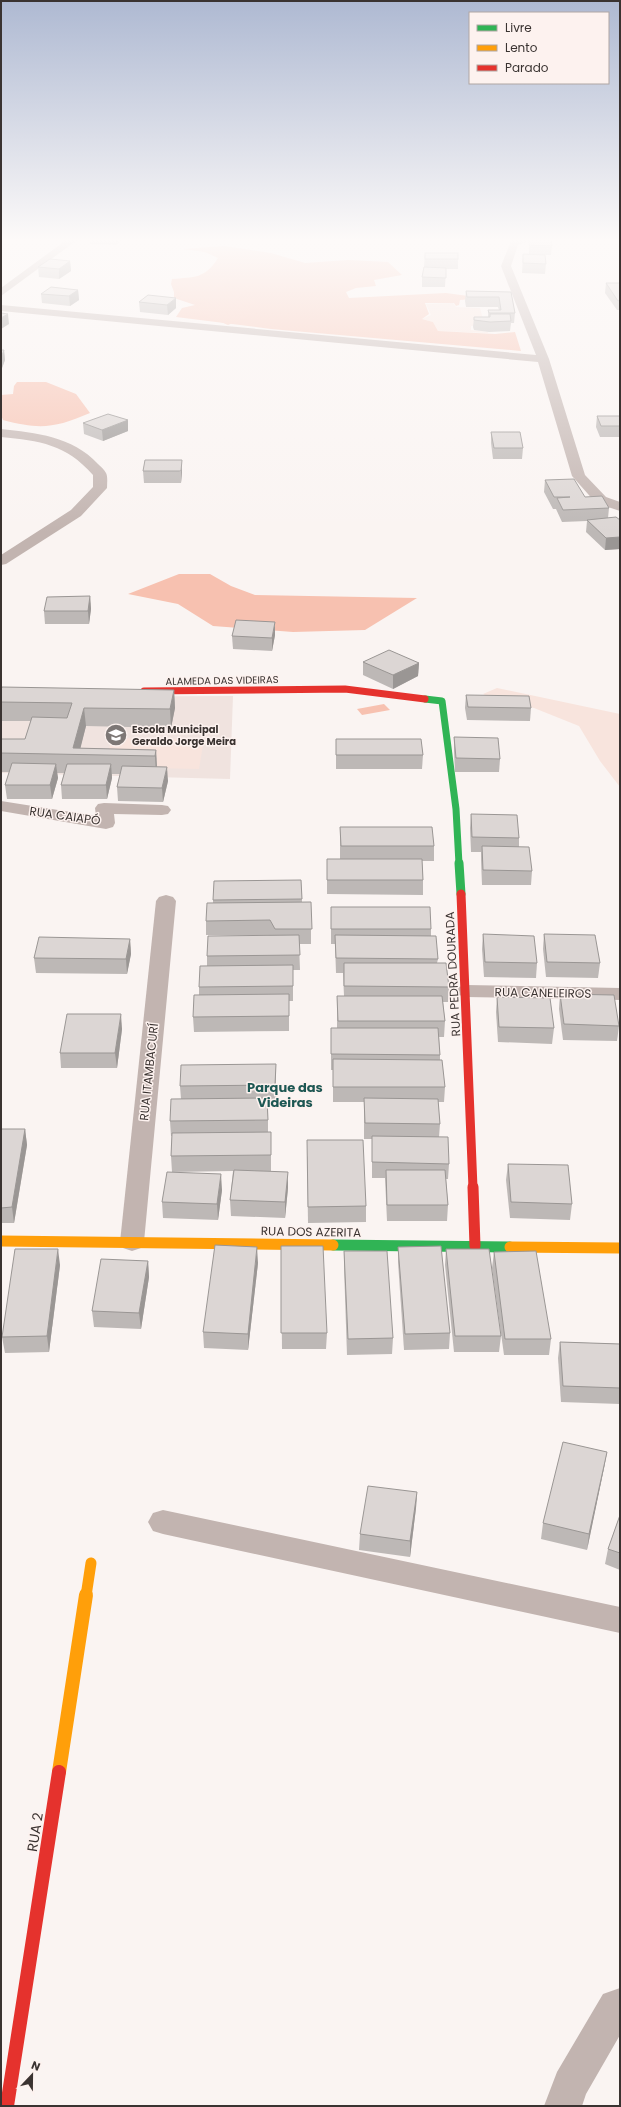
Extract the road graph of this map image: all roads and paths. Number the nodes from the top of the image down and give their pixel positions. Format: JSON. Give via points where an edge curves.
{"nodes":[{"id":1,"x":302,"y":336,"type":"edge"},
{"id":2,"x":534,"y":336,"type":"edge"},
{"id":3,"x":543,"y":359,"type":"junction"},
{"id":4,"x":1,"y":433,"type":"edge"},
{"id":5,"x":620,"y":507,"type":"edge"},
{"id":6,"x":1,"y":561,"type":"edge"},
{"id":7,"x":137,"y":692,"type":"edge"},
{"id":8,"x":442,"y":701,"type":"joint"},
{"id":9,"x":1,"y":806,"type":"edge"},
{"id":10,"x":162,"y":810,"type":"dead end"},
{"id":11,"x":166,"y":901,"type":"dead end"},
{"id":12,"x":466,"y":991,"type":"junction"},
{"id":13,"x":620,"y":994,"type":"edge"},
{"id":14,"x":1,"y":1241,"type":"edge"},
{"id":15,"x":132,"y":1242,"type":"junction"},
{"id":16,"x":475,"y":1246,"type":"junction"},
{"id":17,"x":620,"y":1248,"type":"edge"},
{"id":18,"x":163,"y":1522,"type":"dead end"},
{"id":19,"x":91,"y":1563,"type":"dead end"},
{"id":20,"x":620,"y":1620,"type":"edge"},
{"id":21,"x":620,"y":2006,"type":"edge"},
{"id":22,"x":7,"y":2106,"type":"edge"},
{"id":23,"x":563,"y":2106,"type":"edge"}],
"edges":[{"from":1,"to":3,"type":"street"},
{"from":2,"to":3,"type":"street"},
{"from":3,"to":5,"type":"street","via":[[579,476],[601,500]]},
{"from":4,"to":6,"type":"street","via":[[52,439],[79,453],[100,474],[100,488],[76,513]]},
{"from":7,"to":8,"type":"street","name":"ALAMEDA DAS VIDEIRAS","via":[[345,689]]},
{"from":8,"to":12,"type":"street","name":"RUA PEDRA DOURADA","via":[[455,796]]},
{"from":9,"to":10,"type":"street","name":"RUA CAIAPÓ","via":[[106,823],[104,808]]},
{"from":11,"to":15,"type":"street","name":"RUA ITAMBACURÍ"},
{"from":12,"to":13,"type":"street","name":"RUA CANELEIROS"},
{"from":12,"to":16,"type":"street","name":"RUA PEDRA DOURADA"},
{"from":14,"to":15,"type":"street","name":"RUA DOS AZERITA"},
{"from":15,"to":16,"type":"street","name":"RUA DOS AZERITA"},
{"from":16,"to":17,"type":"street","name":"RUA DOS AZERITA"},
{"from":18,"to":20,"type":"street"},
{"from":19,"to":22,"type":"street","name":"RUA 2"},
{"from":21,"to":23,"type":"street","via":[[616,2007],[570,2085]]}]}
